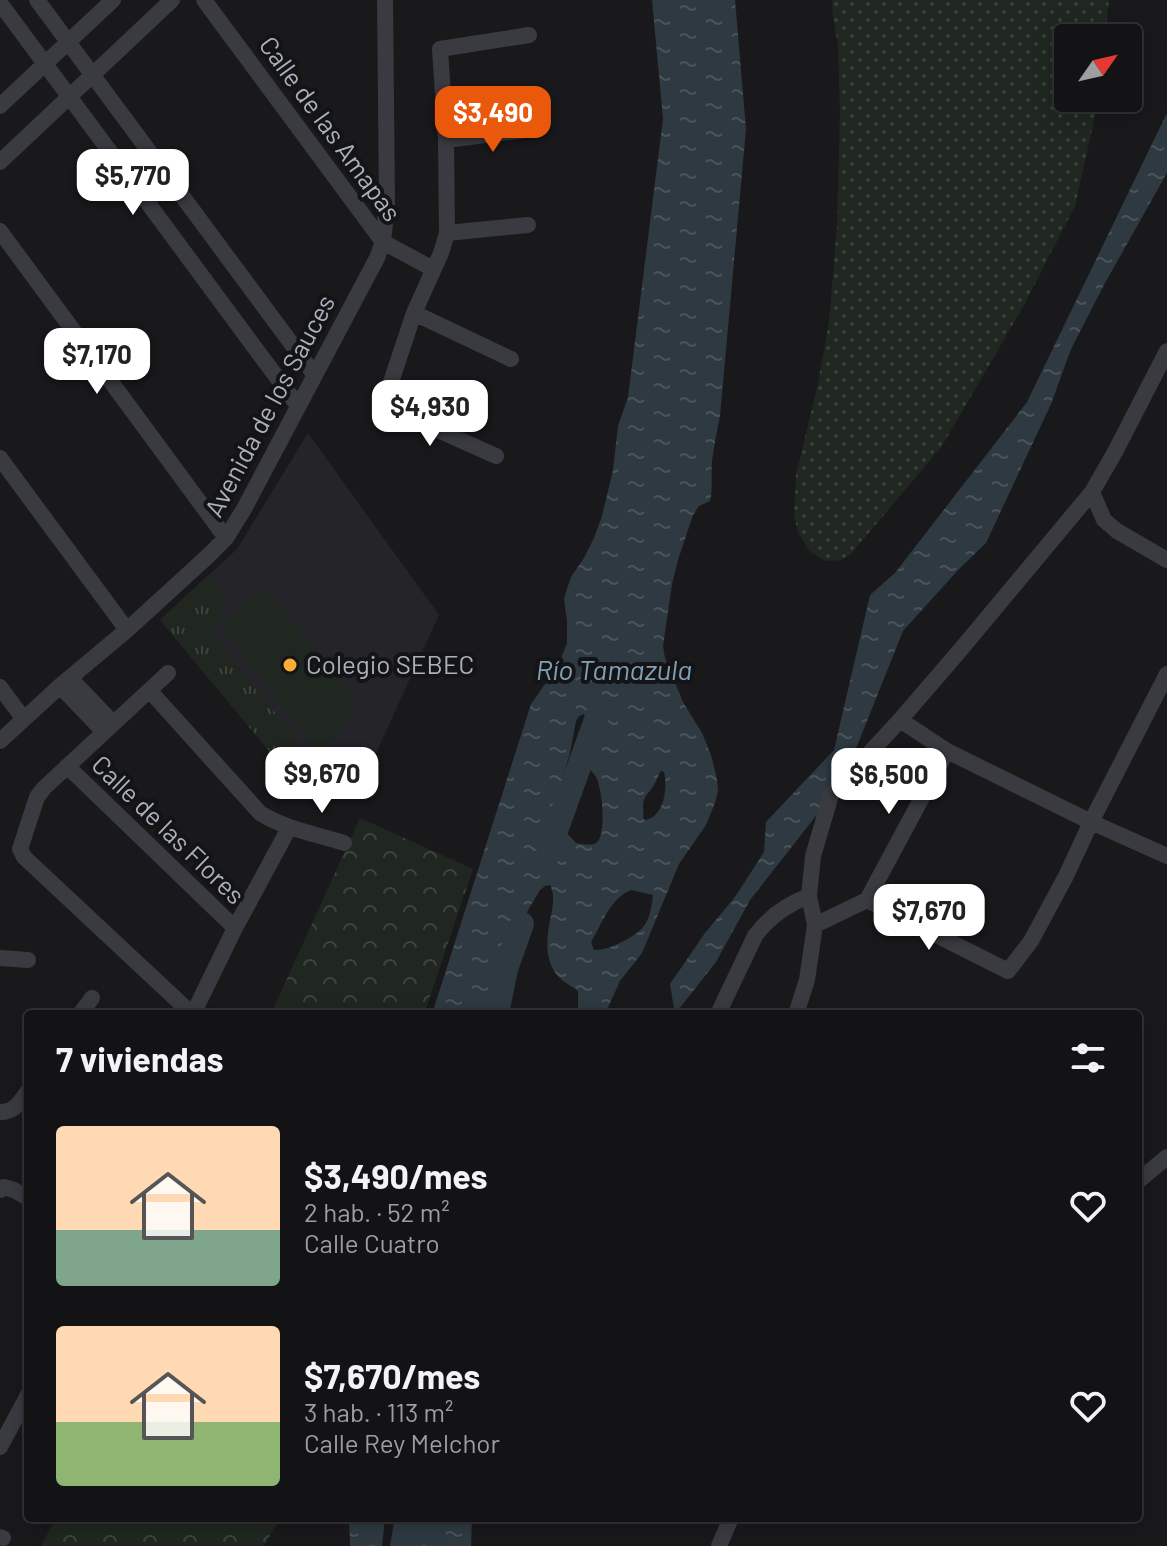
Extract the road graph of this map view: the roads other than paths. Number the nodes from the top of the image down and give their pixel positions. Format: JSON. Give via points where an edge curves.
{"nodes":[{"id":1,"x":37,"y":0,"type":"edge"},
{"id":2,"x":113,"y":0,"type":"edge"},
{"id":3,"x":172,"y":0,"type":"edge"},
{"id":4,"x":204,"y":0,"type":"edge"},
{"id":5,"x":385,"y":0,"type":"edge"},
{"id":6,"x":0,"y":3,"type":"edge"},
{"id":7,"x":529,"y":35,"type":"dead end"},
{"id":8,"x":68,"y":42,"type":"junction"},
{"id":9,"x":46,"y":64,"type":"junction"},
{"id":10,"x":92,"y":74,"type":"junction"},
{"id":11,"x":69,"y":96,"type":"junction"},
{"id":12,"x":0,"y":106,"type":"edge"},
{"id":13,"x":534,"y":129,"type":"dead end"},
{"id":14,"x":446,"y":140,"type":"junction"},
{"id":15,"x":0,"y":162,"type":"edge"},
{"id":16,"x":528,"y":225,"type":"dead end"},
{"id":17,"x":0,"y":231,"type":"edge"},
{"id":18,"x":447,"y":233,"type":"junction"},
{"id":19,"x":383,"y":242,"type":"junction"},
{"id":20,"x":433,"y":269,"type":"junction"},
{"id":21,"x":414,"y":313,"type":"junction"},
{"id":22,"x":1167,"y":351,"type":"edge"},
{"id":23,"x":511,"y":359,"type":"dead end"},
{"id":24,"x":314,"y":374,"type":"junction"},
{"id":25,"x":298,"y":406,"type":"junction"},
{"id":26,"x":496,"y":456,"type":"dead end"},
{"id":27,"x":0,"y":458,"type":"edge"},
{"id":28,"x":1092,"y":492,"type":"junction"},
{"id":29,"x":226,"y":538,"type":"junction"},
{"id":30,"x":1167,"y":560,"type":"edge"},
{"id":31,"x":127,"y":630,"type":"junction"},
{"id":32,"x":168,"y":673,"type":"dead end"},
{"id":33,"x":1167,"y":674,"type":"edge"},
{"id":34,"x":65,"y":682,"type":"junction"},
{"id":35,"x":0,"y":687,"type":"edge"},
{"id":36,"x":150,"y":691,"type":"junction"},
{"id":37,"x":23,"y":718,"type":"junction"},
{"id":38,"x":900,"y":720,"type":"junction"},
{"id":39,"x":109,"y":728,"type":"junction"},
{"id":40,"x":0,"y":741,"type":"edge"},
{"id":41,"x":947,"y":751,"type":"junction"},
{"id":42,"x":67,"y":766,"type":"junction"},
{"id":43,"x":1091,"y":822,"type":"junction"},
{"id":44,"x":289,"y":828,"type":"junction"},
{"id":45,"x":344,"y":843,"type":"dead end"},
{"id":46,"x":1167,"y":856,"type":"edge"},
{"id":47,"x":809,"y":896,"type":"junction"},
{"id":48,"x":867,"y":900,"type":"junction"},
{"id":49,"x":815,"y":925,"type":"junction"},
{"id":50,"x":235,"y":928,"type":"junction"},
{"id":51,"x":0,"y":960,"type":"edge"},
{"id":52,"x":28,"y":960,"type":"dead end"},
{"id":53,"x":92,"y":998,"type":"dead end"},
{"id":54,"x":83,"y":1010,"type":"edge"},
{"id":55,"x":188,"y":1010,"type":"edge"},
{"id":56,"x":194,"y":1010,"type":"edge"},
{"id":57,"x":720,"y":1010,"type":"edge"},
{"id":58,"x":797,"y":1010,"type":"edge"},
{"id":59,"x":24,"y":1097,"type":"edge"},
{"id":60,"x":0,"y":1112,"type":"edge"},
{"id":61,"x":1167,"y":1157,"type":"edge"},
{"id":62,"x":1142,"y":1178,"type":"edge"},
{"id":63,"x":0,"y":1190,"type":"edge"},
{"id":64,"x":24,"y":1196,"type":"edge"},
{"id":65,"x":24,"y":1400,"type":"edge"},
{"id":66,"x":4,"y":1428,"type":"edge"},
{"id":67,"x":0,"y":1447,"type":"edge"},
{"id":68,"x":729,"y":1522,"type":"edge"},
{"id":69,"x":719,"y":1546,"type":"edge"}],
"edges":[{"from":1,"to":8,"type":"street"},
{"from":2,"to":8,"type":"street"},
{"from":3,"to":10,"type":"street"},
{"from":4,"to":19,"type":"street","name":"Calle de las Amapas"},
{"from":5,"to":19,"type":"street","name":"Avenida de los Sauces"},
{"from":6,"to":9,"type":"street"},
{"from":7,"to":14,"type":"street","via":[[440,49]]},
{"from":8,"to":9,"type":"street"},
{"from":8,"to":10,"type":"street"},
{"from":9,"to":11,"type":"street"},
{"from":9,"to":12,"type":"street"},
{"from":10,"to":11,"type":"street"},
{"from":10,"to":24,"type":"street"},
{"from":11,"to":15,"type":"street"},
{"from":11,"to":25,"type":"street"},
{"from":13,"to":14,"type":"street"},
{"from":14,"to":18,"type":"street"},
{"from":16,"to":18,"type":"street"},
{"from":17,"to":29,"type":"street"},
{"from":18,"to":20,"type":"street"},
{"from":19,"to":20,"type":"street","name":"Calle de las Amapas"},
{"from":19,"to":24,"type":"street","name":"Avenida de los Sauces"},
{"from":20,"to":21,"type":"street"},
{"from":21,"to":23,"type":"street"},
{"from":21,"to":26,"type":"street","via":[[387,405]]},
{"from":22,"to":28,"type":"street"},
{"from":24,"to":25,"type":"street","name":"Avenida de los Sauces"},
{"from":25,"to":29,"type":"street","name":"Avenida de los Sauces"},
{"from":27,"to":31,"type":"street"},
{"from":28,"to":30,"type":"street","via":[[1104,520]]},
{"from":28,"to":38,"type":"street"},
{"from":29,"to":31,"type":"street","name":"Avenida de los Sauces"},
{"from":31,"to":34,"type":"street","name":"Avenida de los Sauces"},
{"from":32,"to":36,"type":"street"},
{"from":33,"to":43,"type":"street"},
{"from":34,"to":37,"type":"street","name":"Avenida de los Sauces"},
{"from":34,"to":39,"type":"street"},
{"from":35,"to":37,"type":"street"},
{"from":36,"to":39,"type":"street"},
{"from":36,"to":44,"type":"street","via":[[253,806]]},
{"from":37,"to":40,"type":"street","name":"Avenida de los Sauces"},
{"from":38,"to":41,"type":"street"},
{"from":38,"to":47,"type":"street","via":[[831,795],[813,856]]},
{"from":39,"to":42,"type":"street"},
{"from":41,"to":43,"type":"street"},
{"from":41,"to":48,"type":"street"},
{"from":42,"to":50,"type":"street","name":"Calle de las Flores"},
{"from":42,"to":55,"type":"street","via":[[37,797],[20,849]]},
{"from":43,"to":46,"type":"street"},
{"from":43,"to":48,"type":"street","via":[[1031,941],[1008,971]]},
{"from":44,"to":45,"type":"street"},
{"from":44,"to":50,"type":"street"},
{"from":47,"to":49,"type":"street"},
{"from":47,"to":57,"type":"street","via":[[763,925]]},
{"from":48,"to":49,"type":"street"},
{"from":49,"to":58,"type":"street"},
{"from":50,"to":56,"type":"street"},
{"from":51,"to":52,"type":"street"},
{"from":53,"to":54,"type":"street"},
{"from":59,"to":60,"type":"street","via":[[15,1109]]},
{"from":61,"to":62,"type":"street"},
{"from":63,"to":64,"type":"street"},
{"from":65,"to":66,"type":"street"},
{"from":66,"to":67,"type":"street"},
{"from":68,"to":69,"type":"street"}]}
